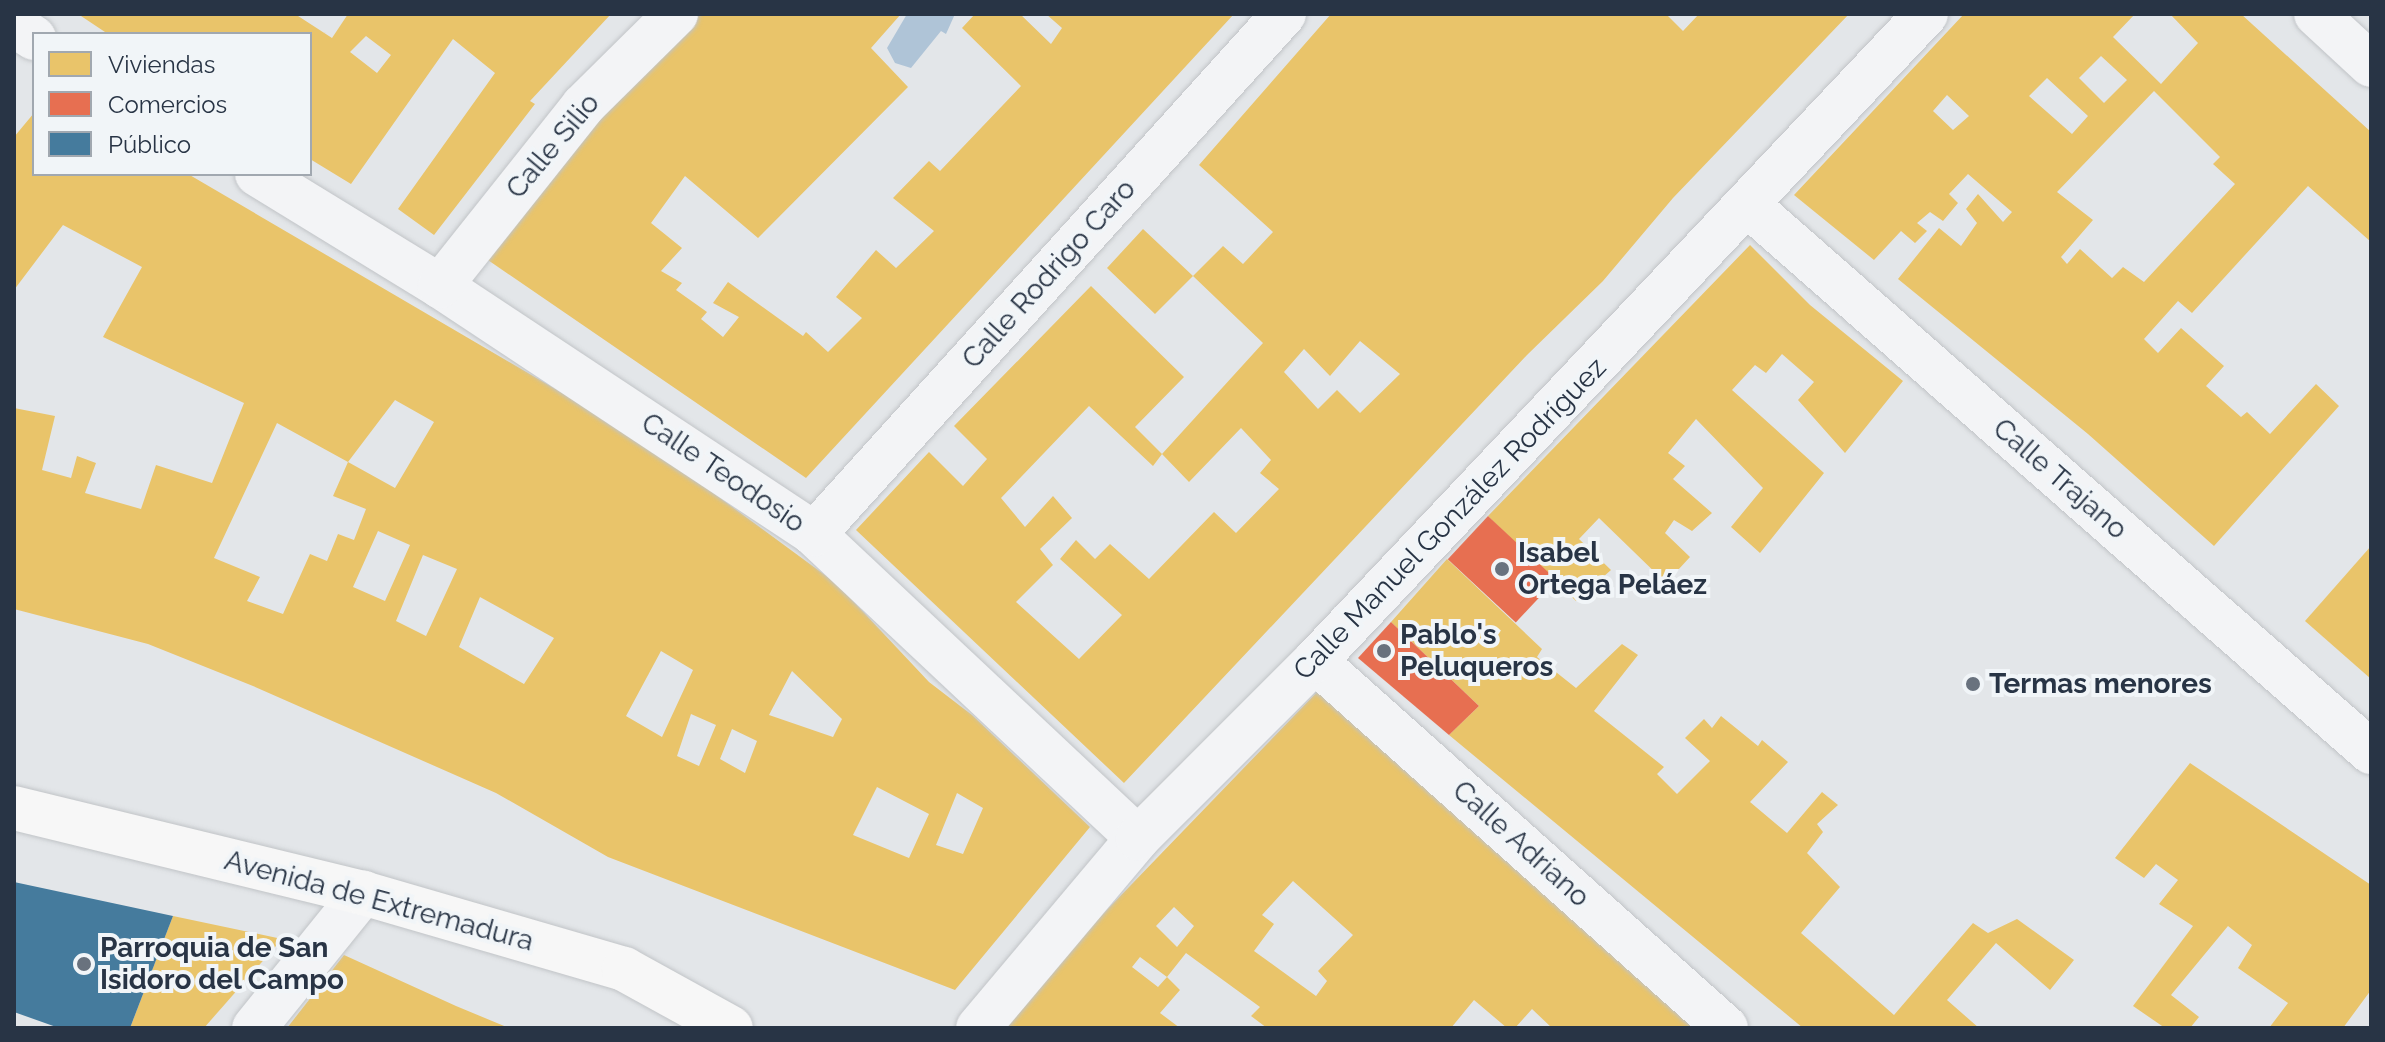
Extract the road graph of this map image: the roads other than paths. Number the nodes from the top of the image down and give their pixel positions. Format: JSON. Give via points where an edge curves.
{"nodes":[{"id":1,"x":676,"y":14,"type":"edge"},
{"id":2,"x":1284,"y":14,"type":"edge"},
{"id":3,"x":1926,"y":14,"type":"edge"},
{"id":4,"x":2316,"y":14,"type":"edge"},
{"id":5,"x":14,"y":25,"type":"edge"},
{"id":6,"x":32,"y":37,"type":"edge"},
{"id":7,"x":2371,"y":65,"type":"edge"},
{"id":8,"x":260,"y":176,"type":"edge"},
{"id":9,"x":1749,"y":206,"type":"junction"},
{"id":10,"x":440,"y":286,"type":"junction"},
{"id":11,"x":814,"y":534,"type":"junction"},
{"id":12,"x":1315,"y":661,"type":"junction"},
{"id":13,"x":2371,"y":752,"type":"edge"},
{"id":14,"x":14,"y":808,"type":"edge"},
{"id":15,"x":1138,"y":838,"type":"junction"},
{"id":16,"x":363,"y":893,"type":"junction"},
{"id":17,"x":254,"y":1028,"type":"edge"},
{"id":18,"x":731,"y":1028,"type":"edge"},
{"id":19,"x":978,"y":1028,"type":"edge"},
{"id":20,"x":1726,"y":1028,"type":"edge"}],
"edges":[{"from":1,"to":10,"type":"street","name":"Calle Silio","via":[[583,106]]},
{"from":2,"to":11,"type":"street","name":"Calle Rodrigo Caro"},
{"from":3,"to":9,"type":"street","name":"Calle Manuel González Rodríguez"},
{"from":4,"to":7,"type":"street"},
{"from":5,"to":6,"type":"street"},
{"from":8,"to":10,"type":"street","name":"Calle Teodosio"},
{"from":9,"to":12,"type":"street","name":"Calle Manuel González Rodríguez"},
{"from":9,"to":13,"type":"street","name":"Calle Trajano"},
{"from":10,"to":11,"type":"street","name":"Calle Teodosio"},
{"from":11,"to":15,"type":"street","name":"Calle Teodosio"},
{"from":12,"to":15,"type":"street","name":"Calle Manuel González Rodríguez"},
{"from":12,"to":20,"type":"street","name":"Calle Adriano"},
{"from":14,"to":16,"type":"main road","name":"Avenida de Extremadura"},
{"from":15,"to":19,"type":"street","name":"Calle Manuel González Rodríguez"},
{"from":16,"to":17,"type":"street"},
{"from":16,"to":18,"type":"main road","name":"Avenida de Extremadura","via":[[624,969]]}]}
